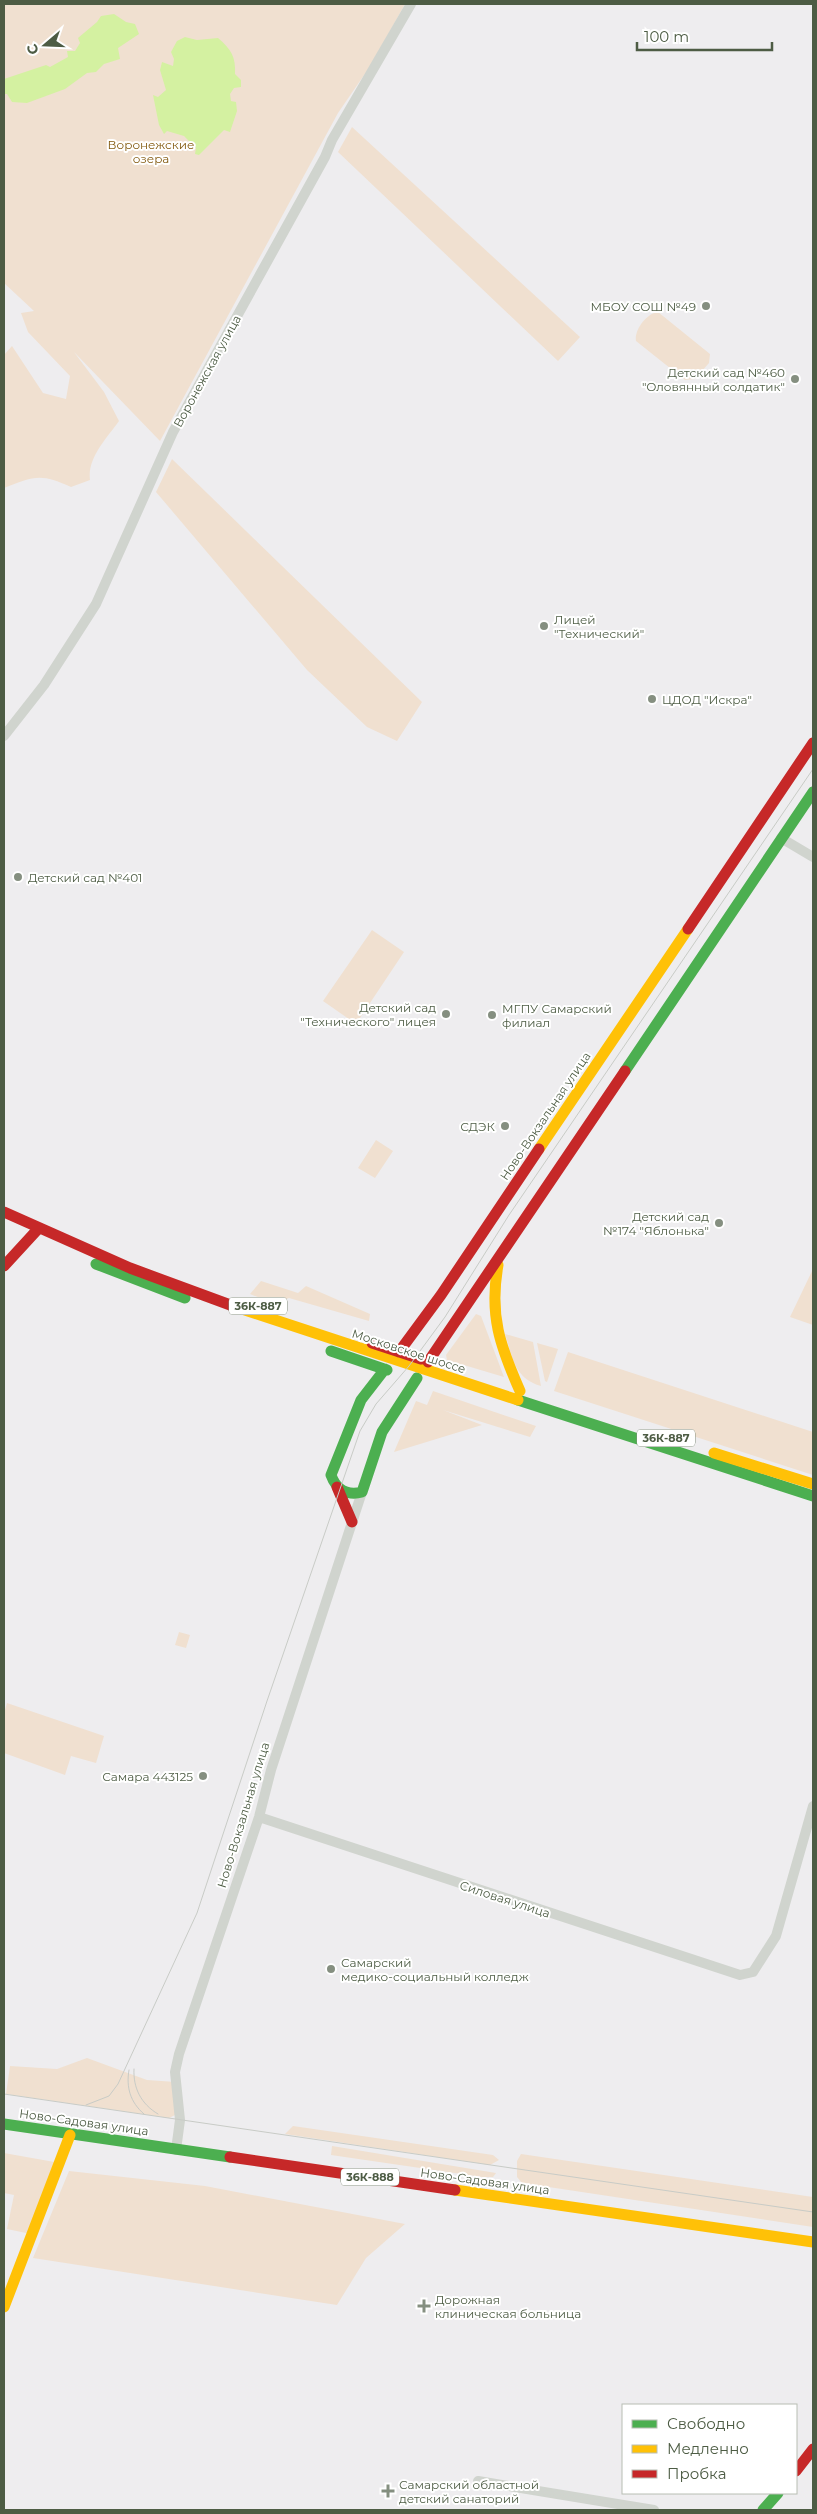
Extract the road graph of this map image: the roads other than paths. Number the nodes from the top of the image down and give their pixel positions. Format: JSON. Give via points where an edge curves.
{"nodes":[{"id":1,"x":411,"y":4,"type":"edge"},
{"id":2,"x":4,"y":736,"type":"edge"},
{"id":3,"x":813,"y":743,"type":"edge"},
{"id":4,"x":813,"y":792,"type":"edge"},
{"id":5,"x":780,"y":838,"type":"junction"},
{"id":6,"x":813,"y":856,"type":"edge"},
{"id":7,"x":4,"y":1203,"type":"edge"},
{"id":8,"x":4,"y":1212,"type":"edge"},
{"id":9,"x":4,"y":1223,"type":"edge"},
{"id":10,"x":35,"y":1233,"type":"junction"},
{"id":11,"x":499,"y":1257,"type":"junction"},
{"id":12,"x":4,"y":1266,"type":"edge"},
{"id":13,"x":392,"y":1360,"type":"junction"},
{"id":14,"x":422,"y":1370,"type":"junction"},
{"id":15,"x":522,"y":1396,"type":"junction"},
{"id":16,"x":813,"y":1484,"type":"edge"},
{"id":17,"x":337,"y":1487,"type":"junction"},
{"id":18,"x":362,"y":1492,"type":"junction"},
{"id":19,"x":813,"y":1496,"type":"edge"},
{"id":20,"x":813,"y":1504,"type":"edge"},
{"id":21,"x":352,"y":1521,"type":"junction"},
{"id":22,"x":813,"y":1806,"type":"edge"},
{"id":23,"x":259,"y":1817,"type":"junction"},
{"id":24,"x":4,"y":2124,"type":"edge"},
{"id":25,"x":70,"y":2135,"type":"junction"},
{"id":26,"x":176,"y":2150,"type":"junction"},
{"id":27,"x":813,"y":2242,"type":"edge"},
{"id":28,"x":4,"y":2307,"type":"edge"},
{"id":29,"x":813,"y":2449,"type":"edge"},
{"id":30,"x":797,"y":2470,"type":"edge"},
{"id":31,"x":478,"y":2481,"type":"dead end"},
{"id":32,"x":777,"y":2494,"type":"edge"},
{"id":33,"x":654,"y":2510,"type":"edge"},
{"id":34,"x":762,"y":2510,"type":"edge"}],
"edges":[{"from":1,"to":2,"type":"street","name":"Воронежская улица","via":[[332,140],[173,432],[96,604],[44,685]]},
{"from":3,"to":13,"type":"main road","name":"Ново-Вокзальная улица","via":[[441,1295]]},
{"from":4,"to":5,"type":"main road","name":"Ново-Вокзальная улица"},
{"from":5,"to":6,"type":"street"},
{"from":5,"to":11,"type":"main road","name":"Ново-Вокзальная улица","via":[[717,937]]},
{"from":7,"to":13,"type":"main road","name":"Московское шоссе","number":"36К-887","via":[[44,1222]]},
{"from":8,"to":10,"type":"main road","name":"Московское шоссе","number":"36К-887"},
{"from":9,"to":10,"type":"main road","name":"Московское шоссе","number":"36К-887"},
{"from":10,"to":12,"type":"main road"},
{"from":10,"to":13,"type":"main road","name":"Московское шоссе","number":"36К-887"},
{"from":11,"to":14,"type":"main road","name":"Ново-Вокзальная улица"},
{"from":11,"to":15,"type":"main road","via":[[492,1298],[493,1318],[498,1340]]},
{"from":13,"to":14,"type":"main road","name":"Московское шоссе","number":"36К-887"},
{"from":13,"to":17,"type":"main road","name":"Ново-Вокзальная улица","via":[[362,1400],[345,1437],[331,1475]]},
{"from":14,"to":15,"type":"main road","name":"Московское шоссе","number":"36К-887"},
{"from":14,"to":18,"type":"main road","name":"Ново-Вокзальная улица","via":[[382,1432]]},
{"from":14,"to":20,"type":"main road","name":"Московское шоссе","number":"36К-887"},
{"from":15,"to":16,"type":"main road","name":"Московское шоссе","number":"36К-887"},
{"from":15,"to":19,"type":"main road","name":"Московское шоссе","number":"36К-887"},
{"from":17,"to":18,"type":"main road","via":[[350,1493]]},
{"from":17,"to":21,"type":"main road","name":"Ново-Вокзальная улица"},
{"from":18,"to":21,"type":"street","name":"Ново-Вокзальная улица"},
{"from":21,"to":23,"type":"street","name":"Ново-Вокзальная улица","via":[[271,1770]]},
{"from":22,"to":23,"type":"street","name":"Силовая улица","via":[[776,1936],[752,1972],[740,1975]]},
{"from":23,"to":26,"type":"street","name":"Ново-Вокзальная улица","via":[[179,2054],[176,2072],[180,2120]]},
{"from":24,"to":25,"type":"main road","name":"Ново-Садовая улица","number":"36К-888"},
{"from":25,"to":26,"type":"main road","name":"Ново-Садовая улица","number":"36К-888"},
{"from":25,"to":28,"type":"main road"},
{"from":26,"to":27,"type":"main road","name":"Ново-Садовая улица","number":"36К-888"},
{"from":29,"to":30,"type":"main road"},
{"from":31,"to":33,"type":"street"},
{"from":32,"to":34,"type":"main road"}]}
